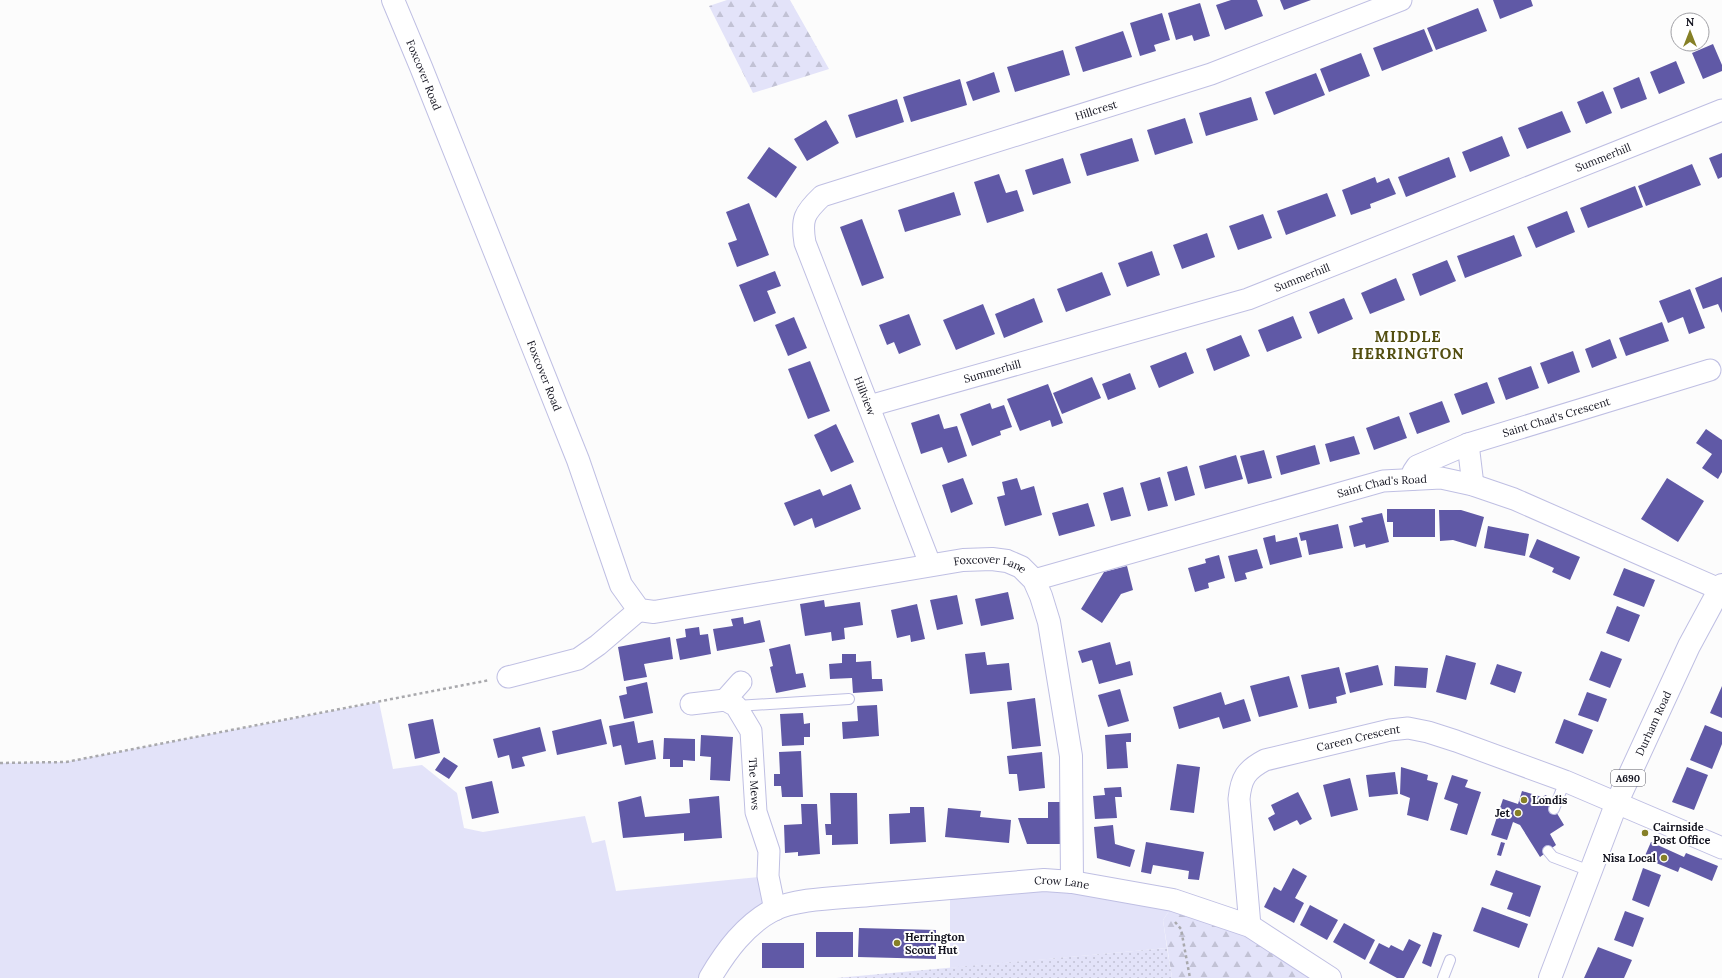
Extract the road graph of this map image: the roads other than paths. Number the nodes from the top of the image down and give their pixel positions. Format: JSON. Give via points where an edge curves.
{"nodes":[{"id":1,"x":393,"y":0,"type":"edge"},
{"id":2,"x":1401,"y":0,"type":"edge"},
{"id":3,"x":1722,"y":110,"type":"edge"},
{"id":4,"x":802,"y":226,"type":"joint"},
{"id":5,"x":1710,"y":370,"type":"dead end"},
{"id":6,"x":868,"y":406,"type":"junction"},
{"id":7,"x":1468,"y":444,"type":"junction"},
{"id":8,"x":1413,"y":479,"type":"junction"},
{"id":9,"x":1473,"y":485,"type":"junction"},
{"id":10,"x":930,"y":564,"type":"junction"},
{"id":11,"x":1034,"y":580,"type":"junction"},
{"id":12,"x":1721,"y":587,"type":"edge"},
{"id":13,"x":639,"y":610,"type":"junction"},
{"id":14,"x":508,"y":676,"type":"road end"},
{"id":15,"x":741,"y":682,"type":"dead end"},
{"id":16,"x":849,"y":700,"type":"dead end"},
{"id":17,"x":730,"y":703,"type":"junction"},
{"id":18,"x":690,"y":704,"type":"dead end"},
{"id":19,"x":1565,"y":781,"type":"junction"},
{"id":20,"x":1617,"y":802,"type":"junction"},
{"id":21,"x":1554,"y":809,"type":"dead end"},
{"id":22,"x":1722,"y":848,"type":"edge"},
{"id":23,"x":1548,"y":851,"type":"dead end"},
{"id":24,"x":1590,"y":871,"type":"junction"},
{"id":25,"x":1072,"y":882,"type":"junction"},
{"id":26,"x":775,"y":910,"type":"junction"},
{"id":27,"x":1250,"y":926,"type":"junction"},
{"id":28,"x":1450,"y":960,"type":"dead end"},
{"id":29,"x":710,"y":978,"type":"edge"},
{"id":30,"x":1330,"y":978,"type":"edge"},
{"id":31,"x":1444,"y":978,"type":"edge"},
{"id":32,"x":1550,"y":978,"type":"edge"}],
"edges":[{"from":1,"to":13,"type":"main road","name":"Foxcover Road","via":[[578,460],[621,585]]},
{"from":2,"to":4,"type":"street","name":"Hillcrest","via":[[1211,74],[822,196],[808,209]]},
{"from":3,"to":6,"type":"street","name":"Summerhill","via":[[1248,299]]},
{"from":4,"to":6,"type":"street","name":"Hillview","via":[[805,244]]},
{"from":5,"to":7,"type":"street","name":"Saint Chad's Crescent"},
{"from":6,"to":10,"type":"street","name":"Hillview"},
{"from":7,"to":8,"type":"street","name":"Saint Chad's Crescent","via":[[1417,466],[1413,472]]},
{"from":7,"to":9,"type":"street"},
{"from":8,"to":9,"type":"street","name":"Saint Chad's Road","via":[[1441,478]]},
{"from":8,"to":11,"type":"street","name":"Saint Chad's Road","via":[[1383,481]]},
{"from":9,"to":12,"type":"street","name":"Saint Chad's Road","via":[[1514,498]]},
{"from":10,"to":11,"type":"main road","name":"Foxcover Lane","via":[[963,560],[1007,561],[1021,567]]},
{"from":10,"to":13,"type":"main road","name":"Foxcover Lane","via":[[654,612]]},
{"from":11,"to":25,"type":"main road","name":"Foxcover Lane","via":[[1049,622],[1071,756]]},
{"from":12,"to":20,"type":"main road","name":"Durham Road","number":"A690","via":[[1689,646]]},
{"from":13,"to":14,"type":"street","via":[[578,659]]},
{"from":15,"to":17,"type":"street"},
{"from":16,"to":17,"type":"lane"},
{"from":17,"to":18,"type":"street"},
{"from":17,"to":26,"type":"street","name":"The Mews","via":[[751,731],[756,812],[769,851],[768,876]]},
{"from":19,"to":20,"type":"street","name":"Careen Crescent"},
{"from":19,"to":21,"type":"lane"},
{"from":19,"to":27,"type":"street","name":"Careen Crescent","via":[[1456,741],[1408,728],[1265,760],[1247,773],[1241,784],[1239,799]]},
{"from":20,"to":22,"type":"street","name":"Careen Crescent"},
{"from":20,"to":24,"type":"main road","name":"Durham Road","number":"A690"},
{"from":23,"to":24,"type":"lane","via":[[1553,857]]},
{"from":24,"to":32,"type":"main road","name":"Durham Road","number":"A690"},
{"from":25,"to":26,"type":"main road","name":"Crow Lane","via":[[1044,880],[834,898],[799,903]]},
{"from":25,"to":27,"type":"main road","name":"Crow Lane","via":[[1173,900]]},
{"from":26,"to":29,"type":"main road","name":"Crow Lane","via":[[758,919],[741,934]]},
{"from":27,"to":30,"type":"main road","name":"Crow Lane"},
{"from":28,"to":31,"type":"lane"}]}
